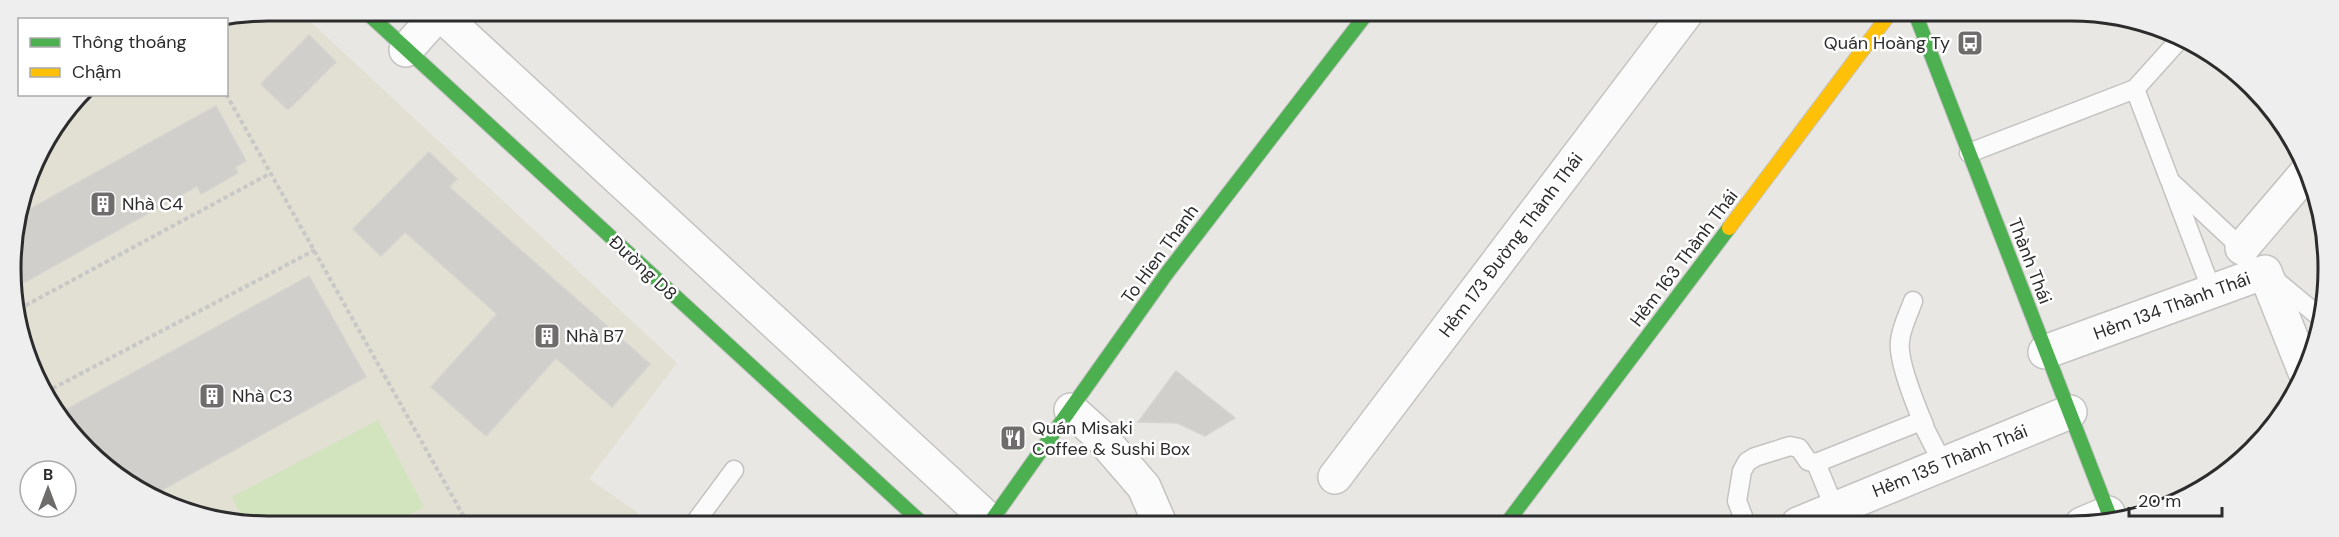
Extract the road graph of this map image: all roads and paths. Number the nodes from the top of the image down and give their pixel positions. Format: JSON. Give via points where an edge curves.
{"nodes":[{"id":1,"x":376,"y":21,"type":"edge"},
{"id":2,"x":431,"y":21,"type":"edge"},
{"id":3,"x":450,"y":21,"type":"edge"},
{"id":4,"x":1361,"y":21,"type":"edge"},
{"id":5,"x":1680,"y":21,"type":"edge"},
{"id":6,"x":1884,"y":21,"type":"edge"},
{"id":7,"x":1919,"y":21,"type":"edge"},
{"id":8,"x":2175,"y":45,"type":"edge"},
{"id":9,"x":406,"y":50,"type":"junction"},
{"id":10,"x":2135,"y":89,"type":"junction"},
{"id":11,"x":227,"y":96,"type":"edge"},
{"id":12,"x":1969,"y":153,"type":"junction"},
{"id":13,"x":269,"y":174,"type":"junction"},
{"id":14,"x":2301,"y":179,"type":"edge"},
{"id":15,"x":2170,"y":181,"type":"junction"},
{"id":16,"x":2242,"y":248,"type":"junction"},
{"id":17,"x":315,"y":250,"type":"junction"},
{"id":18,"x":2265,"y":272,"type":"junction"},
{"id":19,"x":2212,"y":291,"type":"junction"},
{"id":20,"x":1913,"y":301,"type":"dead end"},
{"id":21,"x":24,"y":306,"type":"edge"},
{"id":22,"x":2314,"y":312,"type":"edge"},
{"id":23,"x":2045,"y":352,"type":"junction"},
{"id":24,"x":2300,"y":360,"type":"edge"},
{"id":25,"x":52,"y":389,"type":"edge"},
{"id":26,"x":1071,"y":410,"type":"junction"},
{"id":27,"x":2070,"y":412,"type":"junction"},
{"id":28,"x":1924,"y":425,"type":"junction"},
{"id":29,"x":1816,"y":464,"type":"junction"},
{"id":30,"x":1943,"y":464,"type":"junction"},
{"id":31,"x":734,"y":470,"type":"dead end"},
{"id":32,"x":1335,"y":477,"type":"dead end"},
{"id":33,"x":1835,"y":509,"type":"junction"},
{"id":34,"x":2099,"y":514,"type":"edge"},
{"id":35,"x":464,"y":516,"type":"edge"},
{"id":36,"x":700,"y":516,"type":"edge"},
{"id":37,"x":914,"y":516,"type":"edge"},
{"id":38,"x":982,"y":516,"type":"edge"},
{"id":39,"x":995,"y":516,"type":"edge"},
{"id":40,"x":1157,"y":516,"type":"edge"},
{"id":41,"x":1512,"y":516,"type":"edge"},
{"id":42,"x":1743,"y":516,"type":"edge"},
{"id":43,"x":1818,"y":516,"type":"edge"}],
"edges":[{"from":1,"to":9,"type":"street","name":"Đường D8"},
{"from":2,"to":9,"type":"street"},
{"from":3,"to":38,"type":"street"},
{"from":4,"to":26,"type":"street","name":"To Hien Thanh","via":[[1167,273]]},
{"from":5,"to":32,"type":"street","name":"Hẻm 173 Đường Thành Thái"},
{"from":6,"to":41,"type":"street","name":"Hẻm 163 Thành Thái"},
{"from":7,"to":12,"type":"street","name":"Thành Thái"},
{"from":8,"to":10,"type":"lane"},
{"from":9,"to":37,"type":"street","name":"Đường D8"},
{"from":10,"to":12,"type":"lane"},
{"from":10,"to":15,"type":"lane"},
{"from":11,"to":13,"type":"path"},
{"from":12,"to":23,"type":"street","name":"Thành Thái"},
{"from":13,"to":17,"type":"path"},
{"from":13,"to":21,"type":"path"},
{"from":14,"to":16,"type":"street","name":"Hẻm 134 Thành Thái"},
{"from":15,"to":16,"type":"lane"},
{"from":15,"to":19,"type":"lane"},
{"from":16,"to":18,"type":"lane"},
{"from":17,"to":25,"type":"path"},
{"from":17,"to":35,"type":"path"},
{"from":18,"to":19,"type":"street","name":"Hẻm 134 Thành Thái"},
{"from":18,"to":22,"type":"lane"},
{"from":18,"to":24,"type":"street","name":"Hẻm 134 Thành Thái"},
{"from":19,"to":23,"type":"street","name":"Hẻm 134 Thành Thái"},
{"from":20,"to":28,"type":"lane","via":[[1899,340],[1900,355]]},
{"from":23,"to":27,"type":"street","name":"Thành Thái"},
{"from":26,"to":39,"type":"street","name":"To Hien Thanh"},
{"from":26,"to":40,"type":"street","via":[[1100,436],[1144,487]]},
{"from":27,"to":30,"type":"street","name":"Hẻm 135 Thành Thái"},
{"from":27,"to":34,"type":"street","name":"Thành Thái"},
{"from":28,"to":29,"type":"lane","via":[[1915,422]]},
{"from":28,"to":30,"type":"lane"},
{"from":29,"to":33,"type":"lane"},
{"from":29,"to":42,"type":"lane","via":[[1808,461],[1799,448],[1791,446],[1747,462],[1737,501]]},
{"from":30,"to":33,"type":"street","name":"Hẻm 135 Thành Thái"},
{"from":31,"to":36,"type":"lane"},
{"from":33,"to":43,"type":"street","name":"Hẻm 135 Thành Thái"}]}
